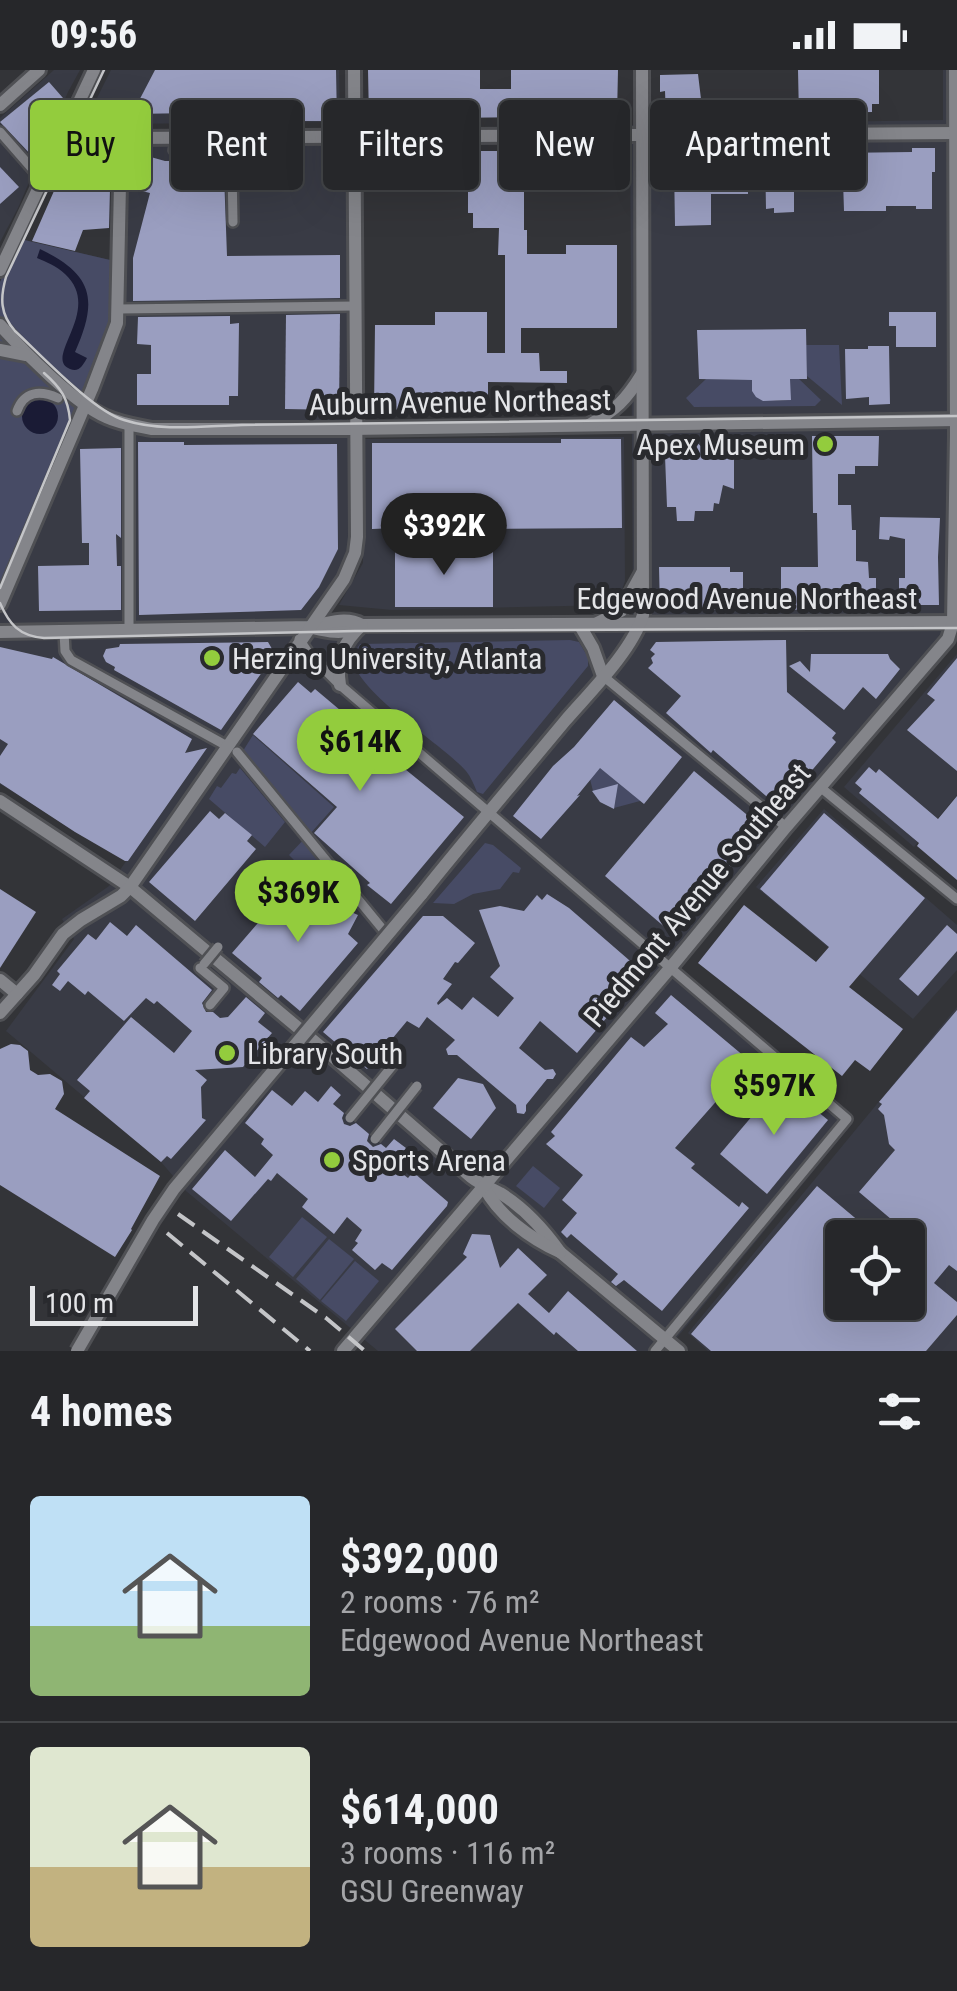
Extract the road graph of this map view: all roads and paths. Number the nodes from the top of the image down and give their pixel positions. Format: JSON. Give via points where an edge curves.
{"nodes":[{"id":1,"x":39,"y":70,"type":"edge"},
{"id":2,"x":94,"y":70,"type":"edge"},
{"id":3,"x":354,"y":70,"type":"edge"},
{"id":4,"x":642,"y":70,"type":"edge"},
{"id":5,"x":955,"y":70,"type":"edge"},
{"id":6,"x":80,"y":100,"type":"edge"},
{"id":7,"x":354,"y":100,"type":"edge"},
{"id":8,"x":0,"y":105,"type":"edge"},
{"id":9,"x":0,"y":132,"type":"edge"},
{"id":10,"x":956,"y":133,"type":"edge"},
{"id":11,"x":642,"y":135,"type":"junction"},
{"id":12,"x":323,"y":136,"type":"edge"},
{"id":13,"x":479,"y":136,"type":"edge"},
{"id":14,"x":151,"y":138,"type":"edge"},
{"id":15,"x":30,"y":166,"type":"edge"},
{"id":16,"x":37,"y":190,"type":"edge"},
{"id":17,"x":120,"y":190,"type":"edge"},
{"id":18,"x":232,"y":190,"type":"edge"},
{"id":19,"x":354,"y":190,"type":"edge"},
{"id":20,"x":233,"y":222,"type":"dead end"},
{"id":21,"x":0,"y":270,"type":"edge"},
{"id":22,"x":355,"y":306,"type":"junction"},
{"id":23,"x":119,"y":309,"type":"junction"},
{"id":24,"x":0,"y":324,"type":"edge"},
{"id":25,"x":0,"y":350,"type":"edge"},
{"id":26,"x":33,"y":358,"type":"junction"},
{"id":27,"x":643,"y":372,"type":"junction"},
{"id":28,"x":58,"y":398,"type":"dead end"},
{"id":29,"x":85,"y":404,"type":"junction"},
{"id":30,"x":16,"y":412,"type":"dead end"},
{"id":31,"x":956,"y":420,"type":"edge"},
{"id":32,"x":129,"y":425,"type":"junction"},
{"id":33,"x":588,"y":425,"type":"junction"},
{"id":34,"x":644,"y":425,"type":"junction"},
{"id":35,"x":356,"y":428,"type":"junction"},
{"id":36,"x":644,"y":567,"type":"junction"},
{"id":37,"x":0,"y":604,"type":"edge"},
{"id":38,"x":640,"y":623,"type":"junction"},
{"id":39,"x":956,"y":623,"type":"edge"},
{"id":40,"x":579,"y":624,"type":"junction"},
{"id":41,"x":594,"y":624,"type":"junction"},
{"id":42,"x":362,"y":626,"type":"junction"},
{"id":43,"x":294,"y":627,"type":"junction"},
{"id":44,"x":310,"y":627,"type":"junction"},
{"id":45,"x":129,"y":630,"type":"junction"},
{"id":46,"x":0,"y":632,"type":"edge"},
{"id":47,"x":64,"y":632,"type":"junction"},
{"id":48,"x":301,"y":642,"type":"junction"},
{"id":49,"x":603,"y":676,"type":"junction"},
{"id":50,"x":340,"y":685,"type":"junction"},
{"id":51,"x":232,"y":749,"type":"junction"},
{"id":52,"x":820,"y":787,"type":"junction"},
{"id":53,"x":0,"y":801,"type":"edge"},
{"id":54,"x":488,"y":812,"type":"junction"},
{"id":55,"x":786,"y":827,"type":"junction"},
{"id":56,"x":130,"y":887,"type":"junction"},
{"id":57,"x":957,"y":899,"type":"edge"},
{"id":58,"x":385,"y":932,"type":"dead end"},
{"id":59,"x":218,"y":947,"type":"dead end"},
{"id":60,"x":671,"y":967,"type":"junction"},
{"id":61,"x":0,"y":980,"type":"edge"},
{"id":62,"x":17,"y":994,"type":"junction"},
{"id":63,"x":210,"y":1005,"type":"dead end"},
{"id":64,"x":0,"y":1013,"type":"edge"},
{"id":65,"x":394,"y":1065,"type":"dead end"},
{"id":66,"x":418,"y":1086,"type":"dead end"},
{"id":67,"x":350,"y":1118,"type":"dead end"},
{"id":68,"x":376,"y":1139,"type":"dead end"},
{"id":69,"x":484,"y":1187,"type":"junction"},
{"id":70,"x":660,"y":1346,"type":"edge"},
{"id":71,"x":77,"y":1351,"type":"edge"},
{"id":72,"x":343,"y":1351,"type":"edge"},
{"id":73,"x":679,"y":1351,"type":"edge"}],
"edges":[{"from":1,"to":8,"type":"main road"},
{"from":2,"to":6,"type":"main road"},
{"from":3,"to":7,"type":"main road"},
{"from":4,"to":11,"type":"main road"},
{"from":5,"to":10,"type":"main road","name":"Piedmont Avenue Southeast"},
{"from":9,"to":15,"type":"street"},
{"from":10,"to":11,"type":"main road"},
{"from":10,"to":31,"type":"main road","name":"Piedmont Avenue Southeast"},
{"from":11,"to":13,"type":"main road"},
{"from":11,"to":27,"type":"main road"},
{"from":12,"to":14,"type":"main road"},
{"from":16,"to":21,"type":"main road"},
{"from":17,"to":23,"type":"main road"},
{"from":18,"to":20,"type":"street"},
{"from":19,"to":22,"type":"main road"},
{"from":22,"to":23,"type":"street"},
{"from":22,"to":35,"type":"main road"},
{"from":23,"to":29,"type":"main road"},
{"from":24,"to":26,"type":"main road","name":"Auburn Avenue Northeast"},
{"from":25,"to":26,"type":"main road"},
{"from":26,"to":29,"type":"main road","name":"Auburn Avenue Northeast"},
{"from":27,"to":33,"type":"main road","via":[[621,404]]},
{"from":27,"to":34,"type":"main road"},
{"from":28,"to":30,"type":"street","via":[[32,394]]},
{"from":29,"to":32,"type":"main road","name":"Auburn Avenue Northeast"},
{"from":29,"to":37,"type":"main road"},
{"from":31,"to":34,"type":"main road","name":"Auburn Avenue Northeast"},
{"from":31,"to":39,"type":"main road","name":"Piedmont Avenue Southeast"},
{"from":32,"to":35,"type":"main road","name":"Auburn Avenue Northeast"},
{"from":32,"to":45,"type":"street"},
{"from":33,"to":34,"type":"main road","name":"Auburn Avenue Northeast"},
{"from":33,"to":35,"type":"main road","name":"Auburn Avenue Northeast"},
{"from":34,"to":36,"type":"main road"},
{"from":35,"to":44,"type":"main road","via":[[354,553],[344,580]]},
{"from":36,"to":38,"type":"main road"},
{"from":36,"to":41,"type":"main road","via":[[620,611]]},
{"from":38,"to":39,"type":"main road","name":"Edgewood Avenue Northeast"},
{"from":38,"to":41,"type":"main road","name":"Edgewood Avenue Northeast"},
{"from":38,"to":49,"type":"main road"},
{"from":39,"to":52,"type":"main road","name":"Piedmont Avenue Southeast","via":[[943,648]]},
{"from":40,"to":41,"type":"main road","name":"Edgewood Avenue Northeast"},
{"from":40,"to":42,"type":"main road","name":"Edgewood Avenue Northeast"},
{"from":40,"to":49,"type":"main road"},
{"from":42,"to":44,"type":"main road","name":"Edgewood Avenue Northeast","via":[[334,621]]},
{"from":42,"to":50,"type":"main road","via":[[343,648]]},
{"from":43,"to":44,"type":"main road","name":"Edgewood Avenue Northeast"},
{"from":43,"to":45,"type":"main road","name":"Edgewood Avenue Northeast"},
{"from":43,"to":48,"type":"street"},
{"from":44,"to":48,"type":"main road"},
{"from":45,"to":47,"type":"main road","name":"Edgewood Avenue Northeast"},
{"from":46,"to":47,"type":"main road","name":"Edgewood Avenue Northeast"},
{"from":47,"to":51,"type":"street","via":[[72,660]]},
{"from":48,"to":50,"type":"street"},
{"from":48,"to":51,"type":"main road"},
{"from":49,"to":54,"type":"main road"},
{"from":49,"to":55,"type":"street"},
{"from":50,"to":54,"type":"street"},
{"from":51,"to":56,"type":"main road"},
{"from":51,"to":58,"type":"street"},
{"from":52,"to":55,"type":"main road","name":"Piedmont Avenue Southeast"},
{"from":52,"to":57,"type":"street"},
{"from":53,"to":56,"type":"main road"},
{"from":54,"to":60,"type":"street"},
{"from":54,"to":71,"type":"main road","bridge":true,"via":[[174,1188]]},
{"from":55,"to":60,"type":"main road","name":"Piedmont Avenue Southeast"},
{"from":56,"to":62,"type":"main road","via":[[63,934]]},
{"from":56,"to":69,"type":"main road"},
{"from":59,"to":63,"type":"street","bridge":true,"via":[[201,968],[224,988]]},
{"from":60,"to":69,"type":"main road","name":"Piedmont Avenue Southeast"},
{"from":60,"to":70,"type":"street","via":[[847,1119]]},
{"from":61,"to":62,"type":"main road"},
{"from":62,"to":64,"type":"main road"},
{"from":65,"to":67,"type":"street","bridge":true},
{"from":66,"to":68,"type":"street","bridge":true},
{"from":69,"to":70,"type":"main road","via":[[494,1204],[560,1252]]},
{"from":69,"to":72,"type":"main road","name":"Piedmont Avenue Southeast"},
{"from":70,"to":73,"type":"main road"}]}
